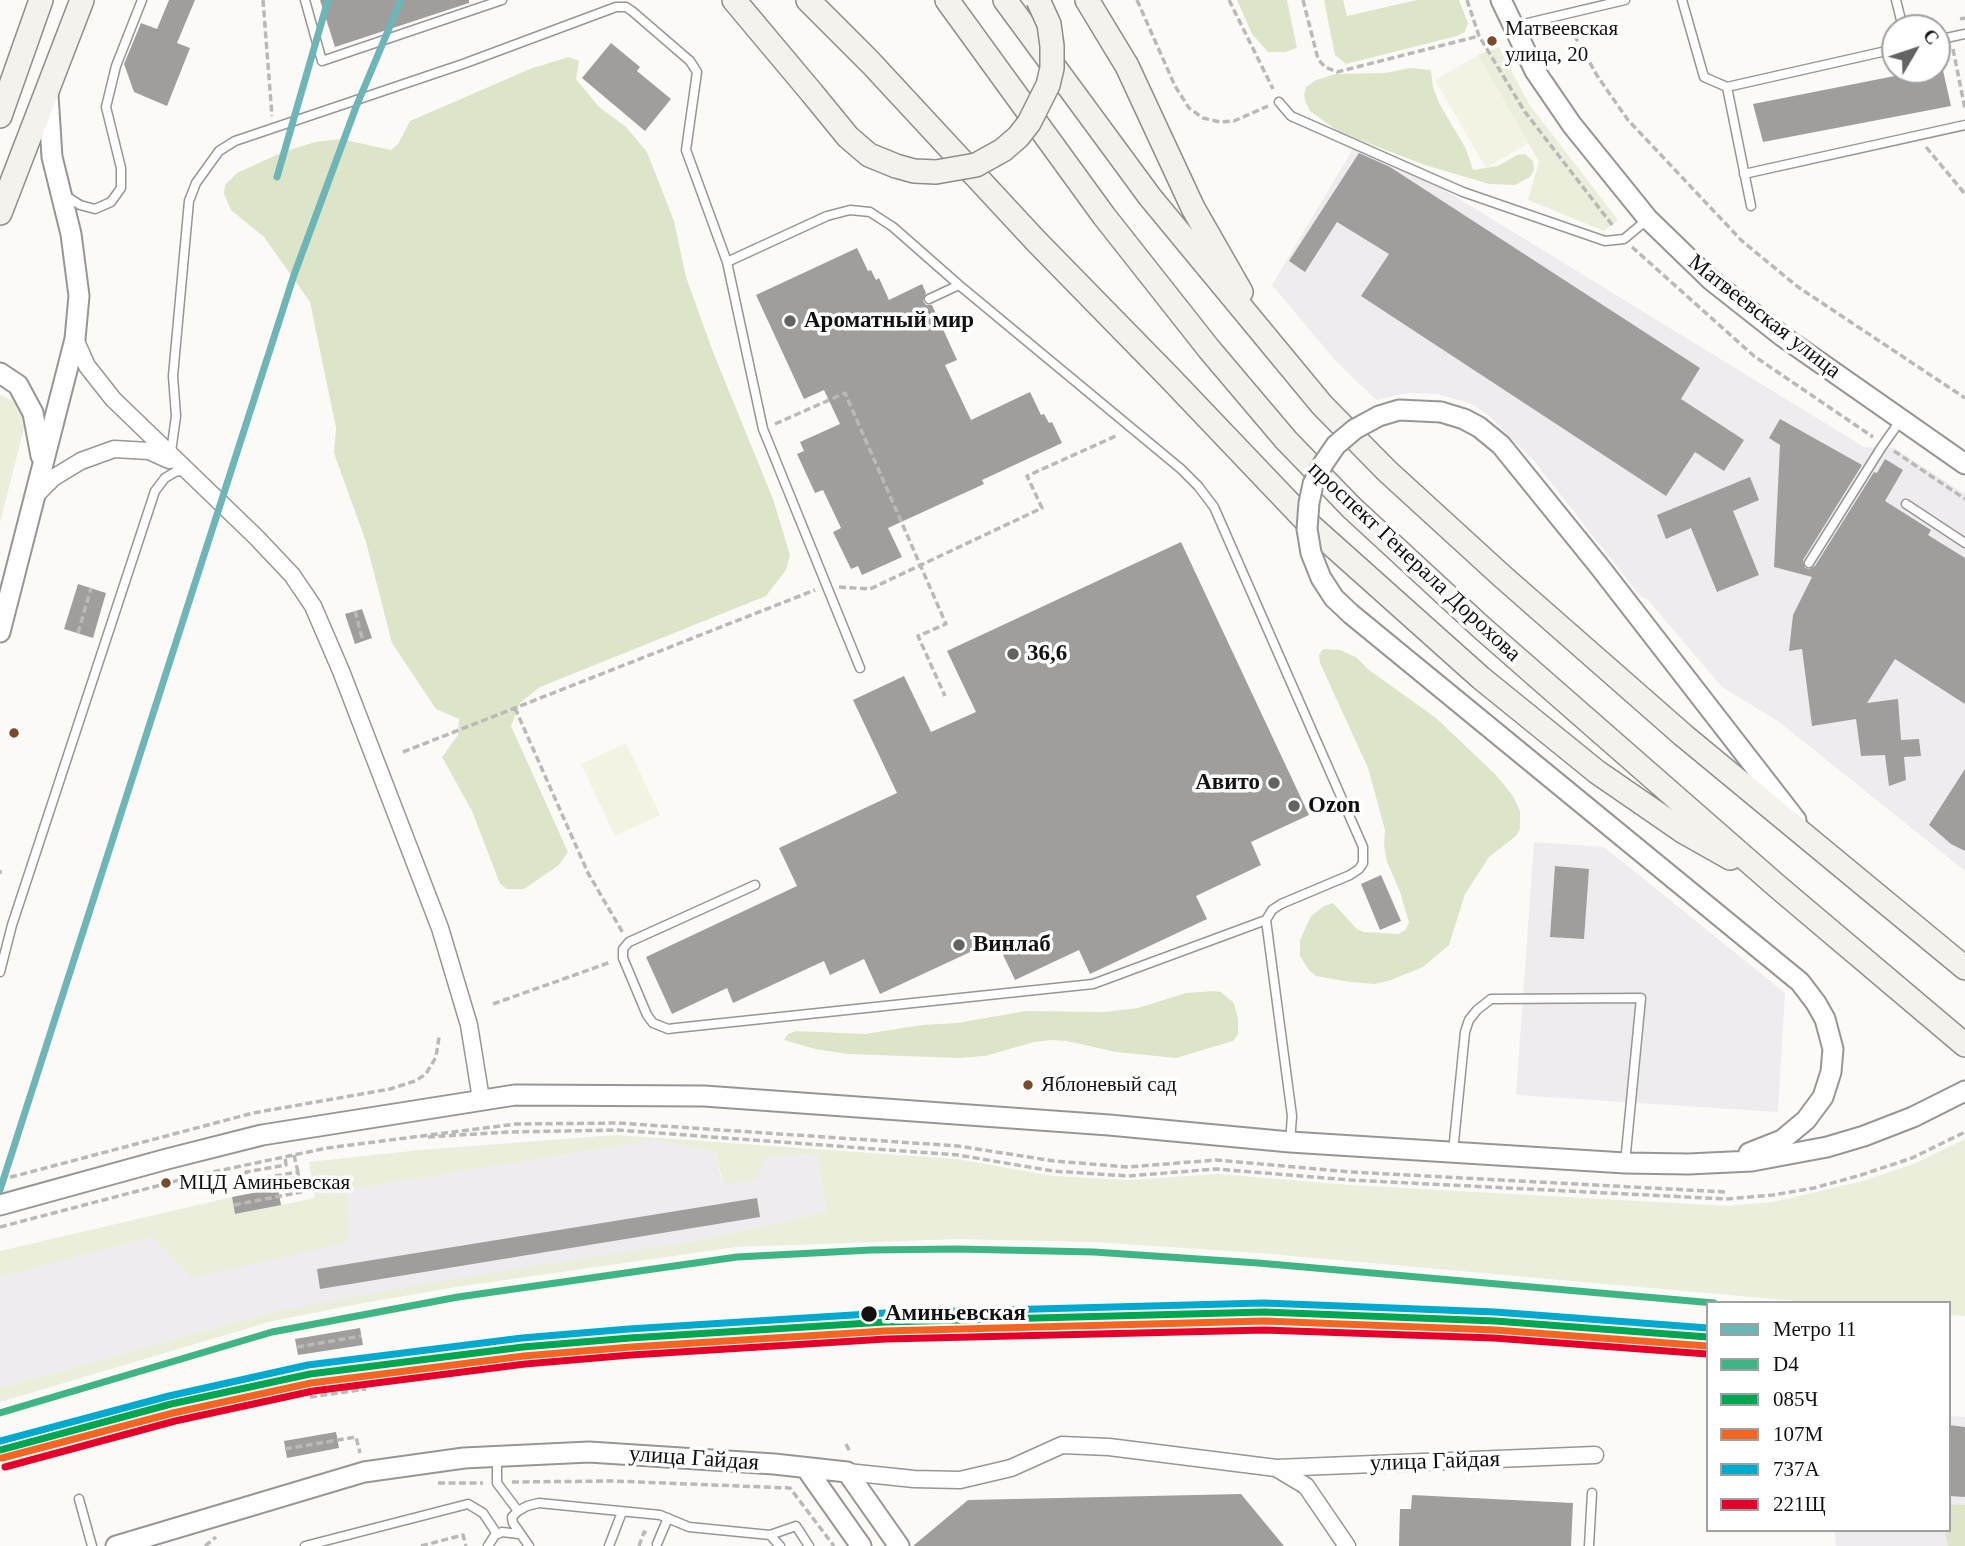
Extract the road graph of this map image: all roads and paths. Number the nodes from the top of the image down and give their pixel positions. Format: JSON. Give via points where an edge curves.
{"nodes":[{"id":1,"x":41,"y":0,"type":"edge"},
{"id":2,"x":82,"y":0,"type":"edge"},
{"id":3,"x":142,"y":0,"type":"edge"},
{"id":4,"x":262,"y":0,"type":"edge"},
{"id":5,"x":305,"y":0,"type":"edge"},
{"id":6,"x":502,"y":0,"type":"edge"},
{"id":7,"x":734,"y":0,"type":"edge"},
{"id":8,"x":808,"y":0,"type":"edge"},
{"id":9,"x":947,"y":0,"type":"edge"},
{"id":10,"x":1005,"y":0,"type":"edge"},
{"id":11,"x":1038,"y":0,"type":"edge"},
{"id":12,"x":1087,"y":0,"type":"edge"},
{"id":13,"x":1137,"y":0,"type":"edge"},
{"id":14,"x":1229,"y":0,"type":"edge"},
{"id":15,"x":1303,"y":0,"type":"edge"},
{"id":16,"x":1467,"y":0,"type":"edge"},
{"id":17,"x":1501,"y":0,"type":"edge"},
{"id":18,"x":1625,"y":0,"type":"edge"},
{"id":19,"x":1682,"y":0,"type":"edge"},
{"id":20,"x":1469,"y":7,"type":"dead end"},
{"id":21,"x":1564,"y":14,"type":"junction"},
{"id":22,"x":1512,"y":27,"type":"junction"},
{"id":23,"x":1965,"y":33,"type":"edge"},
{"id":24,"x":1479,"y":36,"type":"dead end"},
{"id":25,"x":1951,"y":37,"type":"joint"},
{"id":26,"x":1881,"y":52,"type":"edge"},
{"id":27,"x":1727,"y":87,"type":"junction"},
{"id":28,"x":48,"y":90,"type":"junction"},
{"id":29,"x":1279,"y":102,"type":"junction"},
{"id":30,"x":1965,"y":109,"type":"edge"},
{"id":31,"x":0,"y":116,"type":"edge"},
{"id":32,"x":1965,"y":125,"type":"edge"},
{"id":33,"x":274,"y":129,"type":"junction"},
{"id":34,"x":1916,"y":136,"type":"junction"},
{"id":35,"x":1744,"y":174,"type":"junction"},
{"id":36,"x":62,"y":193,"type":"junction"},
{"id":37,"x":1965,"y":194,"type":"edge"},
{"id":38,"x":1751,"y":206,"type":"dead end"},
{"id":39,"x":0,"y":213,"type":"edge"},
{"id":40,"x":1648,"y":219,"type":"junction"},
{"id":41,"x":727,"y":262,"type":"junction"},
{"id":42,"x":959,"y":285,"type":"junction"},
{"id":43,"x":929,"y":299,"type":"dead end"},
{"id":44,"x":75,"y":339,"type":"junction"},
{"id":45,"x":1276,"y":353,"type":"junction"},
{"id":46,"x":0,"y":373,"type":"edge"},
{"id":47,"x":1965,"y":398,"type":"edge"},
{"id":48,"x":1900,"y":421,"type":"junction"},
{"id":49,"x":763,"y":429,"type":"junction"},
{"id":50,"x":1133,"y":429,"type":"junction"},
{"id":51,"x":170,"y":455,"type":"junction"},
{"id":52,"x":42,"y":464,"type":"junction"},
{"id":53,"x":1965,"y":464,"type":"edge"},
{"id":54,"x":186,"y":470,"type":"junction"},
{"id":55,"x":34,"y":497,"type":"junction"},
{"id":56,"x":1906,"y":504,"type":"dead end"},
{"id":57,"x":1965,"y":543,"type":"edge"},
{"id":58,"x":1809,"y":564,"type":"dead end"},
{"id":59,"x":921,"y":565,"type":"junction"},
{"id":60,"x":827,"y":586,"type":"junction"},
{"id":61,"x":91,"y":588,"type":"dead end"},
{"id":62,"x":355,"y":611,"type":"dead end"},
{"id":63,"x":0,"y":632,"type":"edge"},
{"id":64,"x":78,"y":633,"type":"dead end"},
{"id":65,"x":363,"y":641,"type":"dead end"},
{"id":66,"x":860,"y":668,"type":"dead end"},
{"id":67,"x":944,"y":696,"type":"dead end"},
{"id":68,"x":516,"y":708,"type":"junction"},
{"id":69,"x":403,"y":752,"type":"dead end"},
{"id":70,"x":1814,"y":843,"type":"junction"},
{"id":71,"x":755,"y":885,"type":"dead end"},
{"id":72,"x":1778,"y":887,"type":"junction"},
{"id":73,"x":1266,"y":920,"type":"junction"},
{"id":74,"x":629,"y":942,"type":"junction"},
{"id":75,"x":623,"y":958,"type":"junction"},
{"id":76,"x":1965,"y":968,"type":"edge"},
{"id":77,"x":0,"y":972,"type":"edge"},
{"id":78,"x":493,"y":1004,"type":"dead end"},
{"id":79,"x":439,"y":1037,"type":"dead end"},
{"id":80,"x":1965,"y":1045,"type":"edge"},
{"id":81,"x":1965,"y":1091,"type":"edge"},
{"id":82,"x":481,"y":1099,"type":"junction"},
{"id":83,"x":1965,"y":1132,"type":"edge"},
{"id":84,"x":398,"y":1139,"type":"junction"},
{"id":85,"x":1290,"y":1142,"type":"junction"},
{"id":86,"x":1452,"y":1152,"type":"junction"},
{"id":87,"x":294,"y":1155,"type":"junction"},
{"id":88,"x":285,"y":1157,"type":"junction"},
{"id":89,"x":1216,"y":1160,"type":"junction"},
{"id":90,"x":1625,"y":1163,"type":"junction"},
{"id":91,"x":1708,"y":1163,"type":"junction"},
{"id":92,"x":1216,"y":1169,"type":"junction"},
{"id":93,"x":298,"y":1172,"type":"junction"},
{"id":94,"x":0,"y":1180,"type":"edge"},
{"id":95,"x":1726,"y":1192,"type":"dead end"},
{"id":96,"x":0,"y":1205,"type":"edge"},
{"id":97,"x":234,"y":1205,"type":"dead end"},
{"id":98,"x":0,"y":1227,"type":"edge"},
{"id":99,"x":362,"y":1336,"type":"dead end"},
{"id":100,"x":296,"y":1347,"type":"dead end"},
{"id":101,"x":366,"y":1388,"type":"dead end"},
{"id":102,"x":310,"y":1397,"type":"dead end"},
{"id":103,"x":285,"y":1449,"type":"dead end"},
{"id":104,"x":1595,"y":1455,"type":"dead end"},
{"id":105,"x":497,"y":1456,"type":"junction"},
{"id":106,"x":361,"y":1460,"type":"dead end"},
{"id":107,"x":806,"y":1468,"type":"junction"},
{"id":108,"x":1276,"y":1468,"type":"junction"},
{"id":109,"x":847,"y":1472,"type":"junction"},
{"id":110,"x":1592,"y":1493,"type":"dead end"},
{"id":111,"x":79,"y":1499,"type":"dead end"},
{"id":112,"x":518,"y":1511,"type":"junction"},
{"id":113,"x":622,"y":1512,"type":"junction"},
{"id":114,"x":668,"y":1518,"type":"junction"},
{"id":115,"x":497,"y":1534,"type":"junction"},
{"id":116,"x":519,"y":1534,"type":"junction"},
{"id":117,"x":770,"y":1535,"type":"junction"},
{"id":118,"x":657,"y":1544,"type":"dead end"},
{"id":119,"x":92,"y":1546,"type":"edge"},
{"id":120,"x":116,"y":1546,"type":"edge"},
{"id":121,"x":305,"y":1546,"type":"edge"},
{"id":122,"x":421,"y":1546,"type":"edge"},
{"id":123,"x":466,"y":1546,"type":"edge"},
{"id":124,"x":488,"y":1546,"type":"edge"},
{"id":125,"x":529,"y":1546,"type":"edge"},
{"id":126,"x":609,"y":1546,"type":"edge"},
{"id":127,"x":779,"y":1546,"type":"edge"},
{"id":128,"x":809,"y":1546,"type":"edge"},
{"id":129,"x":861,"y":1546,"type":"edge"},
{"id":130,"x":899,"y":1546,"type":"edge"},
{"id":131,"x":1347,"y":1546,"type":"edge"},
{"id":132,"x":1589,"y":1546,"type":"edge"}],
"edges":[{"from":1,"to":31,"type":"main road"},
{"from":2,"to":28,"type":"main road"},
{"from":3,"to":36,"type":"lane","via":[[116,66],[106,107],[121,168],[121,188],[111,202],[95,209]]},
{"from":4,"to":33,"type":"path"},
{"from":5,"to":6,"type":"lane","via":[[322,61]]},
{"from":7,"to":11,"type":"main road","bridge":true,"via":[[848,137],[869,155],[914,171],[936,172],[976,165],[1003,150],[1029,123],[1052,68],[1049,24]]},
{"from":8,"to":72,"type":"main road","via":[[1311,527],[1481,678],[1597,772],[1684,832]]},
{"from":9,"to":72,"type":"main road","name":"проспект Генерала Дорохова","via":[[1104,216],[1286,440],[1482,628]]},
{"from":10,"to":45,"type":"main road","via":[[1150,197]]},
{"from":12,"to":45,"type":"main road","via":[[1127,66],[1193,208]]},
{"from":13,"to":29,"type":"path","via":[[1189,108],[1220,122],[1234,121]]},
{"from":14,"to":29,"type":"path"},
{"from":15,"to":24,"type":"path","via":[[1318,59],[1337,72]]},
{"from":16,"to":20,"type":"path"},
{"from":17,"to":22,"type":"street","name":"Матвеевская улица"},
{"from":18,"to":21,"type":"lane"},
{"from":19,"to":27,"type":"lane","via":[[1704,77]]},
{"from":21,"to":22,"type":"lane"},
{"from":21,"to":47,"type":"path","via":[[1628,120],[1742,241],[1798,287]]},
{"from":22,"to":40,"type":"street","name":"Матвеевская улица","via":[[1572,125]]},
{"from":23,"to":25,"type":"lane"},
{"from":25,"to":30,"type":"path"},
{"from":26,"to":27,"type":"lane"},
{"from":27,"to":35,"type":"lane"},
{"from":28,"to":36,"type":"street","via":[[52,157]]},
{"from":28,"to":39,"type":"main road"},
{"from":29,"to":40,"type":"lane","via":[[1291,116],[1463,192],[1605,241],[1623,239]]},
{"from":32,"to":34,"type":"lane"},
{"from":33,"to":41,"type":"lane","via":[[621,6],[694,66],[697,77],[686,150]]},
{"from":33,"to":51,"type":"lane","via":[[235,141],[219,152],[189,201]]},
{"from":34,"to":35,"type":"lane"},
{"from":34,"to":37,"type":"path"},
{"from":35,"to":38,"type":"lane"},
{"from":36,"to":44,"type":"street","via":[[78,285]]},
{"from":40,"to":48,"type":"street","name":"Матвеевская улица","via":[[1711,280],[1782,337]]},
{"from":41,"to":42,"type":"lane","via":[[839,211],[860,210],[880,217]]},
{"from":41,"to":49,"type":"lane"},
{"from":42,"to":43,"type":"lane"},
{"from":42,"to":50,"type":"lane"},
{"from":44,"to":51,"type":"street","via":[[87,366],[113,399]]},
{"from":44,"to":52,"type":"street"},
{"from":45,"to":70,"type":"main road","via":[[1387,471],[1493,568]]},
{"from":46,"to":52,"type":"street","via":[[18,385],[33,412]]},
{"from":48,"to":53,"type":"street","name":"Матвеевская улица"},
{"from":48,"to":58,"type":"lane"},
{"from":49,"to":59,"type":"path","via":[[845,393]]},
{"from":49,"to":60,"type":"lane"},
{"from":50,"to":59,"type":"path","via":[[1027,476],[1042,508]]},
{"from":50,"to":73,"type":"lane","via":[[1181,469],[1214,507],[1363,847],[1359,869],[1281,904]]},
{"from":51,"to":54,"type":"street"},
{"from":52,"to":55,"type":"street"},
{"from":54,"to":55,"type":"street","via":[[149,451],[114,449],[53,478]]},
{"from":54,"to":77,"type":"lane","via":[[165,478],[155,491]]},
{"from":54,"to":82,"type":"street","via":[[292,575],[313,606],[440,928],[469,1025]]},
{"from":55,"to":63,"type":"street"},
{"from":56,"to":57,"type":"lane"},
{"from":59,"to":60,"type":"path","via":[[870,589]]},
{"from":59,"to":67,"type":"path","via":[[946,624],[918,636]]},
{"from":60,"to":66,"type":"lane"},
{"from":60,"to":68,"type":"path"},
{"from":61,"to":64,"type":"path"},
{"from":62,"to":65,"type":"path"},
{"from":68,"to":69,"type":"path"},
{"from":68,"to":74,"type":"path","via":[[588,873]]},
{"from":70,"to":76,"type":"main road"},
{"from":70,"to":91,"type":"street","bridge":true,"via":[[1501,445],[1471,423],[1424,409],[1380,416],[1336,444],[1313,484],[1307,529],[1311,553],[1334,597],[1800,982],[1825,1019],[1833,1049],[1831,1072],[1823,1097],[1806,1120],[1782,1140]]},
{"from":71,"to":74,"type":"lane"},
{"from":72,"to":80,"type":"main road","name":"проспект Генерала Дорохова"},
{"from":73,"to":75,"type":"lane","via":[[1093,984],[676,1028],[661,1027],[647,1015]]},
{"from":73,"to":85,"type":"lane","via":[[1292,1116]]},
{"from":74,"to":75,"type":"lane"},
{"from":75,"to":78,"type":"path"},
{"from":79,"to":94,"type":"path","via":[[436,1057],[426,1074],[415,1081],[253,1113]]},
{"from":81,"to":91,"type":"street","via":[[1913,1117],[1827,1147],[1752,1161]]},
{"from":82,"to":85,"type":"street","via":[[514,1095],[704,1096]]},
{"from":82,"to":96,"type":"street","via":[[262,1135]]},
{"from":83,"to":92,"type":"path","via":[[1912,1158],[1861,1175],[1773,1195],[1726,1199]]},
{"from":84,"to":87,"type":"path"},
{"from":84,"to":89,"type":"path","via":[[507,1124],[618,1123],[958,1146],[1128,1167]]},
{"from":84,"to":92,"type":"path","via":[[617,1130],[958,1155],[1053,1171],[1128,1175]]},
{"from":85,"to":86,"type":"street"},
{"from":86,"to":90,"type":"street"},
{"from":86,"to":90,"type":"lane","via":[[1465,1032],[1477,1010],[1491,999],[1641,998]]},
{"from":87,"to":88,"type":"path"},
{"from":87,"to":93,"type":"path"},
{"from":88,"to":93,"type":"path","via":[[286,1164],[246,1172],[247,1181]]},
{"from":88,"to":98,"type":"path"},
{"from":89,"to":92,"type":"path"},
{"from":89,"to":95,"type":"path","via":[[1351,1172]]},
{"from":90,"to":91,"type":"street"},
{"from":93,"to":97,"type":"path","via":[[302,1192]]},
{"from":99,"to":100,"type":"path"},
{"from":101,"to":102,"type":"path"},
{"from":103,"to":106,"type":"path","via":[[356,1437]]},
{"from":104,"to":108,"type":"street","name":"улица Гайдая"},
{"from":105,"to":107,"type":"street","name":"улица Гайдая","via":[[589,1452]]},
{"from":105,"to":112,"type":"lane","via":[[497,1483]]},
{"from":105,"to":120,"type":"street","name":"улица Гайдая","via":[[364,1472]]},
{"from":107,"to":109,"type":"street","name":"улица Гайдая"},
{"from":107,"to":129,"type":"street"},
{"from":108,"to":109,"type":"street","name":"улица Гайдая","via":[[1062,1445],[1011,1468],[960,1480]]},
{"from":108,"to":131,"type":"street","name":"улица Гайдая","via":[[1306,1486]]},
{"from":109,"to":130,"type":"street"},
{"from":110,"to":132,"type":"lane"},
{"from":111,"to":119,"type":"lane"},
{"from":112,"to":113,"type":"lane","via":[[539,1503]]},
{"from":112,"to":116,"type":"lane","via":[[512,1517]]},
{"from":113,"to":114,"type":"lane"},
{"from":113,"to":126,"type":"lane"},
{"from":114,"to":117,"type":"lane","via":[[689,1527]]},
{"from":114,"to":118,"type":"lane"},
{"from":115,"to":116,"type":"lane"},
{"from":115,"to":121,"type":"lane","via":[[483,1513],[468,1504]]},
{"from":115,"to":124,"type":"lane"},
{"from":116,"to":125,"type":"lane"},
{"from":117,"to":127,"type":"lane"},
{"from":117,"to":128,"type":"lane","via":[[796,1526]]},
{"from":122,"to":123,"type":"path","via":[[463,1535]]}]}
